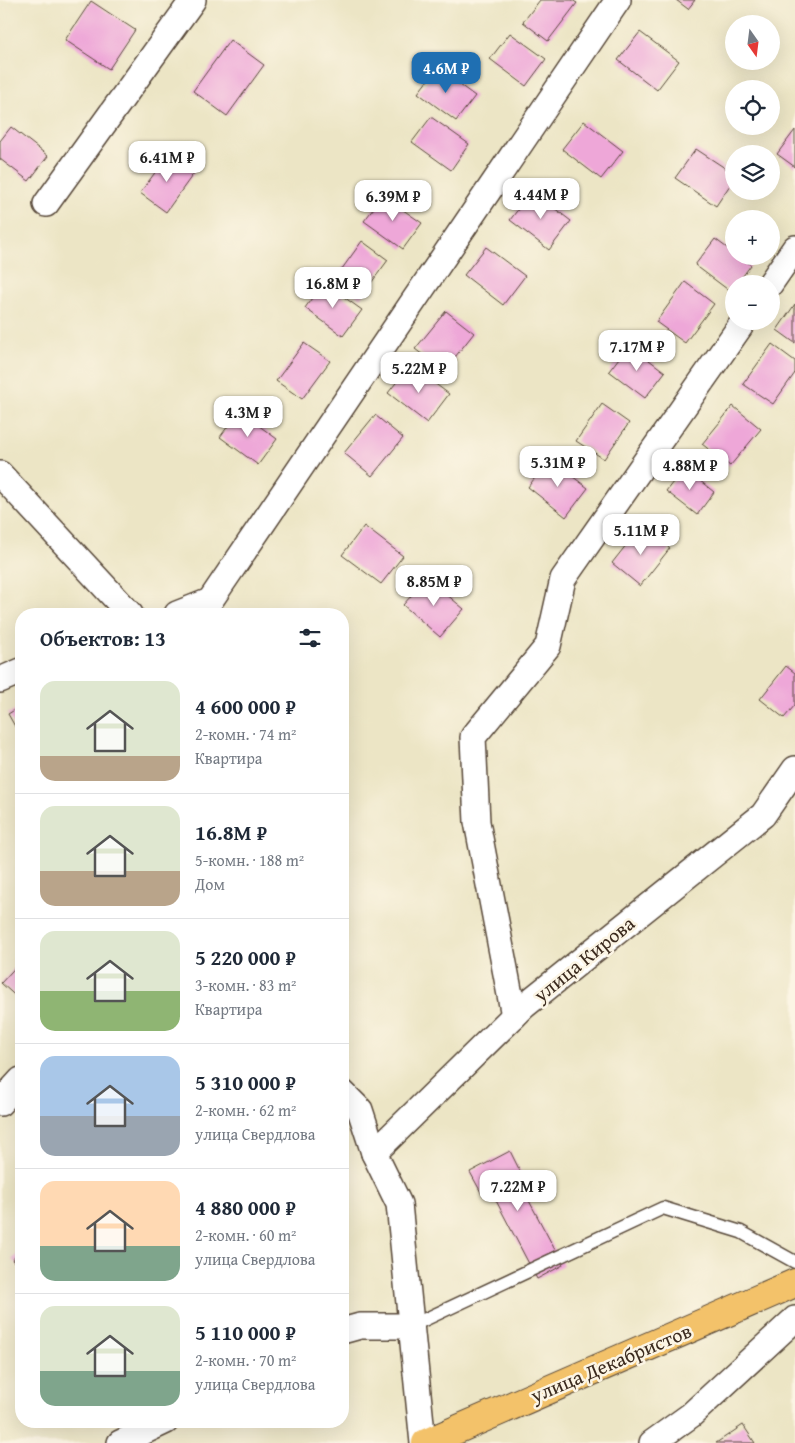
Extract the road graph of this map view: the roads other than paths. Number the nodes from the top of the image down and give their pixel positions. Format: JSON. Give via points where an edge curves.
{"nodes":[{"id":1,"x":193,"y":0,"type":"edge"},
{"id":2,"x":618,"y":0,"type":"edge"},
{"id":3,"x":46,"y":204,"type":"dead end"},
{"id":4,"x":795,"y":248,"type":"edge"},
{"id":5,"x":776,"y":275,"type":"edge"},
{"id":6,"x":738,"y":330,"type":"edge"},
{"id":7,"x":0,"y":474,"type":"edge"},
{"id":8,"x":124,"y":608,"type":"edge"},
{"id":9,"x":192,"y":608,"type":"edge"},
{"id":10,"x":15,"y":674,"type":"edge"},
{"id":11,"x":0,"y":680,"type":"edge"},
{"id":12,"x":795,"y":769,"type":"edge"},
{"id":13,"x":514,"y":1016,"type":"junction"},
{"id":14,"x":15,"y":1087,"type":"edge"},
{"id":15,"x":349,"y":1099,"type":"edge"},
{"id":16,"x":0,"y":1103,"type":"edge"},
{"id":17,"x":374,"y":1153,"type":"junction"},
{"id":18,"x":794,"y":1280,"type":"edge"},
{"id":19,"x":795,"y":1318,"type":"edge"},
{"id":20,"x":411,"y":1326,"type":"junction"},
{"id":21,"x":349,"y":1329,"type":"edge"},
{"id":22,"x":151,"y":1428,"type":"edge"},
{"id":23,"x":120,"y":1443,"type":"edge"},
{"id":24,"x":425,"y":1443,"type":"edge"},
{"id":25,"x":652,"y":1443,"type":"edge"}],
"edges":[{"from":1,"to":3,"type":"street"},
{"from":2,"to":9,"type":"street","via":[[210,601]]},
{"from":4,"to":5,"type":"street"},
{"from":6,"to":13,"type":"street","via":[[564,579],[548,646],[473,737],[477,822]]},
{"from":7,"to":8,"type":"street"},
{"from":10,"to":11,"type":"street"},
{"from":12,"to":13,"type":"street","name":"улица Кирова","via":[[763,815]]},
{"from":13,"to":17,"type":"street","name":"улица Кирова"},
{"from":14,"to":16,"type":"street"},
{"from":15,"to":17,"type":"street","via":[[360,1110]]},
{"from":17,"to":20,"type":"street","via":[[399,1204]]},
{"from":18,"to":20,"type":"lane","via":[[741,1232],[663,1208]]},
{"from":18,"to":24,"type":"main road","name":"улица Декабристов"},
{"from":19,"to":25,"type":"street","via":[[691,1415]]},
{"from":20,"to":21,"type":"street","via":[[360,1326]]},
{"from":20,"to":24,"type":"street"},
{"from":22,"to":23,"type":"street"}]}
